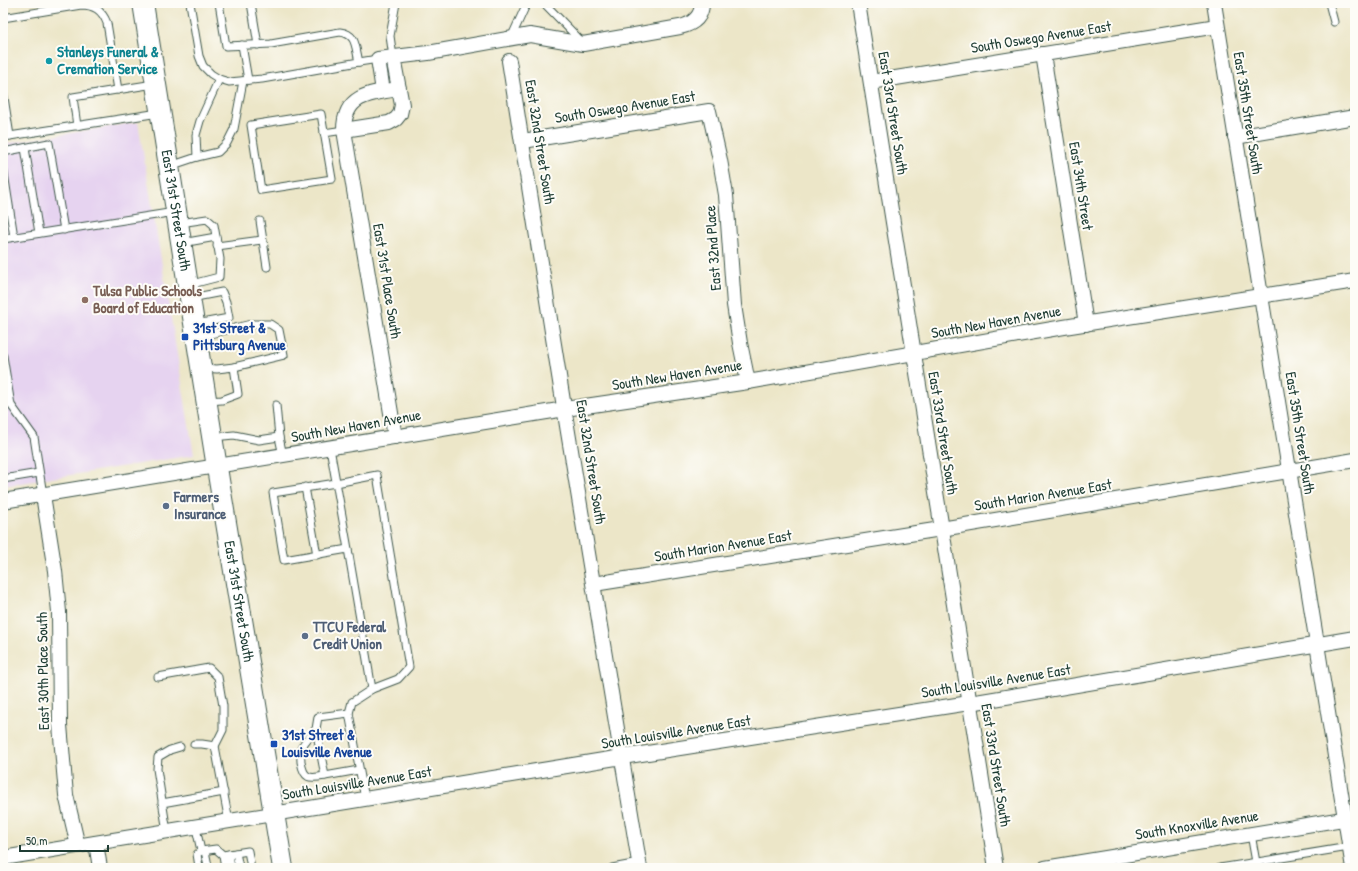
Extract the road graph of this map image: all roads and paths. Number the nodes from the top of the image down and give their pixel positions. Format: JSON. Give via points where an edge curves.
{"nodes":[{"id":1,"x":144,"y":3,"type":"edge"},
{"id":2,"x":190,"y":3,"type":"edge"},
{"id":3,"x":219,"y":3,"type":"edge"},
{"id":4,"x":251,"y":3,"type":"edge"},
{"id":5,"x":396,"y":3,"type":"edge"},
{"id":6,"x":527,"y":3,"type":"edge"},
{"id":7,"x":544,"y":3,"type":"edge"},
{"id":8,"x":702,"y":3,"type":"edge"},
{"id":9,"x":858,"y":3,"type":"edge"},
{"id":10,"x":1214,"y":3,"type":"edge"},
{"id":11,"x":1329,"y":3,"type":"edge"},
{"id":12,"x":3,"y":18,"type":"edge"},
{"id":13,"x":1334,"y":22,"type":"dead end"},
{"id":14,"x":1217,"y":26,"type":"junction"},
{"id":15,"x":511,"y":38,"type":"junction"},
{"id":16,"x":584,"y":44,"type":"junction"},
{"id":17,"x":258,"y":45,"type":"junction"},
{"id":18,"x":242,"y":46,"type":"junction"},
{"id":19,"x":1043,"y":54,"type":"junction"},
{"id":20,"x":393,"y":57,"type":"junction"},
{"id":21,"x":378,"y":60,"type":"junction"},
{"id":22,"x":509,"y":61,"type":"dead end"},
{"id":23,"x":359,"y":62,"type":"junction"},
{"id":24,"x":219,"y":79,"type":"junction"},
{"id":25,"x":245,"y":80,"type":"junction"},
{"id":26,"x":871,"y":82,"type":"junction"},
{"id":27,"x":156,"y":84,"type":"junction"},
{"id":28,"x":399,"y":89,"type":"junction"},
{"id":29,"x":118,"y":90,"type":"junction"},
{"id":30,"x":3,"y":91,"type":"edge"},
{"id":31,"x":383,"y":91,"type":"junction"},
{"id":32,"x":5,"y":110,"type":"edge"},
{"id":33,"x":709,"y":111,"type":"joint"},
{"id":34,"x":161,"y":112,"type":"junction"},
{"id":35,"x":1355,"y":117,"type":"edge"},
{"id":36,"x":77,"y":126,"type":"junction"},
{"id":37,"x":344,"y":130,"type":"junction"},
{"id":38,"x":324,"y":132,"type":"junction"},
{"id":39,"x":7,"y":136,"type":"edge"},
{"id":40,"x":1235,"y":137,"type":"junction"},
{"id":41,"x":523,"y":141,"type":"junction"},
{"id":42,"x":25,"y":148,"type":"junction"},
{"id":43,"x":3,"y":152,"type":"edge"},
{"id":44,"x":197,"y":157,"type":"junction"},
{"id":45,"x":170,"y":166,"type":"junction"},
{"id":46,"x":3,"y":167,"type":"edge"},
{"id":47,"x":178,"y":217,"type":"junction"},
{"id":48,"x":260,"y":221,"type":"dead end"},
{"id":49,"x":64,"y":230,"type":"junction"},
{"id":50,"x":39,"y":233,"type":"junction"},
{"id":51,"x":14,"y":237,"type":"junction"},
{"id":52,"x":216,"y":237,"type":"junction"},
{"id":53,"x":3,"y":239,"type":"edge"},
{"id":54,"x":262,"y":240,"type":"junction"},
{"id":55,"x":182,"y":243,"type":"junction"},
{"id":56,"x":217,"y":246,"type":"junction"},
{"id":57,"x":267,"y":267,"type":"dead end"},
{"id":58,"x":1355,"y":280,"type":"edge"},
{"id":59,"x":189,"y":291,"type":"junction"},
{"id":60,"x":1261,"y":296,"type":"junction"},
{"id":61,"x":1086,"y":324,"type":"junction"},
{"id":62,"x":196,"y":331,"type":"junction"},
{"id":63,"x":913,"y":353,"type":"junction"},
{"id":64,"x":3,"y":356,"type":"edge"},
{"id":65,"x":234,"y":367,"type":"junction"},
{"id":66,"x":202,"y":368,"type":"junction"},
{"id":67,"x":4,"y":375,"type":"edge"},
{"id":68,"x":748,"y":382,"type":"junction"},
{"id":69,"x":207,"y":401,"type":"junction"},
{"id":70,"x":276,"y":406,"type":"dead end"},
{"id":71,"x":565,"y":409,"type":"junction"},
{"id":72,"x":212,"y":437,"type":"junction"},
{"id":73,"x":279,"y":437,"type":"junction"},
{"id":74,"x":395,"y":437,"type":"junction"},
{"id":75,"x":330,"y":448,"type":"junction"},
{"id":76,"x":283,"y":456,"type":"junction"},
{"id":77,"x":1355,"y":460,"type":"edge"},
{"id":78,"x":217,"y":467,"type":"junction"},
{"id":79,"x":1289,"y":471,"type":"junction"},
{"id":80,"x":39,"y":473,"type":"junction"},
{"id":81,"x":3,"y":479,"type":"edge"},
{"id":82,"x":336,"y":483,"type":"junction"},
{"id":83,"x":305,"y":487,"type":"junction"},
{"id":84,"x":43,"y":495,"type":"junction"},
{"id":85,"x":3,"y":501,"type":"edge"},
{"id":86,"x":941,"y":529,"type":"junction"},
{"id":87,"x":348,"y":549,"type":"junction"},
{"id":88,"x":317,"y":554,"type":"junction"},
{"id":89,"x":594,"y":584,"type":"junction"},
{"id":90,"x":1355,"y":638,"type":"edge"},
{"id":91,"x":1317,"y":644,"type":"junction"},
{"id":92,"x":158,"y":677,"type":"dead end"},
{"id":93,"x":372,"y":689,"type":"junction"},
{"id":94,"x":969,"y":703,"type":"junction"},
{"id":95,"x":349,"y":713,"type":"junction"},
{"id":96,"x":316,"y":729,"type":"junction"},
{"id":97,"x":194,"y":744,"type":"dead end"},
{"id":98,"x":215,"y":746,"type":"junction"},
{"id":99,"x":180,"y":747,"type":"dead end"},
{"id":100,"x":622,"y":757,"type":"junction"},
{"id":101,"x":359,"y":770,"type":"junction"},
{"id":102,"x":325,"y":776,"type":"junction"},
{"id":103,"x":224,"y":792,"type":"junction"},
{"id":104,"x":365,"y":799,"type":"junction"},
{"id":105,"x":162,"y":803,"type":"junction"},
{"id":106,"x":273,"y":814,"type":"junction"},
{"id":107,"x":1350,"y":817,"type":"edge"},
{"id":108,"x":229,"y":822,"type":"junction"},
{"id":109,"x":196,"y":828,"type":"junction"},
{"id":110,"x":167,"y":832,"type":"junction"},
{"id":111,"x":1251,"y":834,"type":"junction"},
{"id":112,"x":96,"y":843,"type":"junction"},
{"id":113,"x":78,"y":846,"type":"junction"},
{"id":114,"x":1349,"y":847,"type":"junction"},
{"id":115,"x":203,"y":851,"type":"junction"},
{"id":116,"x":230,"y":854,"type":"junction"},
{"id":117,"x":3,"y":858,"type":"edge"},
{"id":118,"x":1256,"y":865,"type":"edge"},
{"id":119,"x":208,"y":866,"type":"dead end"},
{"id":120,"x":639,"y":866,"type":"edge"},
{"id":121,"x":198,"y":867,"type":"edge"},
{"id":122,"x":235,"y":867,"type":"edge"},
{"id":123,"x":100,"y":868,"type":"edge"},
{"id":124,"x":225,"y":868,"type":"edge"},
{"id":125,"x":251,"y":868,"type":"edge"},
{"id":126,"x":283,"y":868,"type":"edge"},
{"id":127,"x":612,"y":868,"type":"edge"},
{"id":128,"x":996,"y":868,"type":"edge"},
{"id":129,"x":1045,"y":868,"type":"edge"},
{"id":130,"x":1220,"y":868,"type":"edge"},
{"id":131,"x":1353,"y":868,"type":"edge"}],
"edges":[{"from":1,"to":27,"type":"main road","name":"East 31st Street South"},
{"from":2,"to":24,"type":"lane","via":[[199,56],[204,66]]},
{"from":3,"to":18,"type":"lane","via":[[226,46]]},
{"from":4,"to":17,"type":"lane"},
{"from":5,"to":20,"type":"lane","via":[[390,36]]},
{"from":6,"to":15,"type":"lane"},
{"from":7,"to":16,"type":"lane"},
{"from":8,"to":16,"type":"street","via":[[700,15],[690,25]]},
{"from":9,"to":26,"type":"street","name":"East 33rd Street South"},
{"from":10,"to":14,"type":"street","name":"East 35th Street South"},
{"from":11,"to":13,"type":"lane"},
{"from":12,"to":29,"type":"lane","via":[[81,5],[94,6],[107,23]]},
{"from":14,"to":19,"type":"street","name":"South Oswego Avenue East"},
{"from":14,"to":40,"type":"street","name":"East 35th Street South"},
{"from":15,"to":16,"type":"street","via":[[530,36]]},
{"from":15,"to":20,"type":"street"},
{"from":17,"to":18,"type":"lane"},
{"from":17,"to":23,"type":"lane","via":[[340,32],[348,33],[353,38]]},
{"from":18,"to":25,"type":"lane"},
{"from":19,"to":26,"type":"street","name":"South Oswego Avenue East"},
{"from":19,"to":61,"type":"street","name":"East 34th Street"},
{"from":20,"to":21,"type":"street"},
{"from":20,"to":28,"type":"street"},
{"from":21,"to":23,"type":"lane"},
{"from":21,"to":31,"type":"street"},
{"from":22,"to":41,"type":"street","name":"East 32nd Street South"},
{"from":23,"to":25,"type":"lane"},
{"from":24,"to":25,"type":"lane","via":[[229,82]]},
{"from":24,"to":44,"type":"lane","via":[[196,135]]},
{"from":25,"to":44,"type":"lane","via":[[234,129],[227,143],[218,152]]},
{"from":26,"to":63,"type":"street","name":"East 33rd Street South"},
{"from":27,"to":29,"type":"lane"},
{"from":27,"to":34,"type":"main road","name":"East 31st Street South"},
{"from":28,"to":31,"type":"street","name":"East 31st Place South"},
{"from":28,"to":37,"type":"street","via":[[402,105],[396,119],[389,123]]},
{"from":29,"to":36,"type":"lane","via":[[73,97]]},
{"from":30,"to":32,"type":"lane"},
{"from":31,"to":37,"type":"street","name":"East 31st Place South","via":[[362,97],[352,105],[346,113]]},
{"from":32,"to":39,"type":"lane"},
{"from":33,"to":41,"type":"street","name":"South Oswego Avenue East"},
{"from":33,"to":68,"type":"street","name":"East 32nd Place","via":[[726,195],[734,305]]},
{"from":34,"to":36,"type":"lane"},
{"from":34,"to":45,"type":"main road","name":"East 31st Street South"},
{"from":35,"to":40,"type":"street"},
{"from":36,"to":39,"type":"lane"},
{"from":37,"to":38,"type":"lane"},
{"from":37,"to":74,"type":"street","name":"East 31st Place South"},
{"from":38,"to":38,"type":"lane","via":[[332,179],[261,190],[251,125],[321,114]]},
{"from":40,"to":60,"type":"street","name":"East 35th Street South"},
{"from":41,"to":71,"type":"street","name":"East 32nd Street South"},
{"from":42,"to":43,"type":"lane"},
{"from":42,"to":49,"type":"lane","via":[[49,143]]},
{"from":42,"to":50,"type":"lane"},
{"from":44,"to":45,"type":"lane"},
{"from":45,"to":47,"type":"main road","name":"East 31st Street South"},
{"from":46,"to":51,"type":"lane"},
{"from":47,"to":49,"type":"lane"},
{"from":47,"to":52,"type":"lane","via":[[207,219],[214,226]]},
{"from":47,"to":55,"type":"main road","name":"East 31st Street South"},
{"from":48,"to":54,"type":"lane"},
{"from":49,"to":50,"type":"lane"},
{"from":50,"to":51,"type":"lane"},
{"from":51,"to":53,"type":"lane"},
{"from":52,"to":55,"type":"lane"},
{"from":52,"to":56,"type":"lane"},
{"from":54,"to":56,"type":"lane"},
{"from":54,"to":57,"type":"lane"},
{"from":55,"to":59,"type":"main road","name":"East 31st Street South"},
{"from":56,"to":59,"type":"lane","via":[[220,259],[219,278]]},
{"from":58,"to":60,"type":"street","name":"South New Haven Avenue"},
{"from":59,"to":62,"type":"main road","name":"East 31st Street South"},
{"from":59,"to":62,"type":"lane","via":[[222,292],[229,318]]},
{"from":60,"to":61,"type":"street","name":"South New Haven Avenue"},
{"from":60,"to":79,"type":"street","name":"East 35th Street South"},
{"from":61,"to":63,"type":"street","name":"South New Haven Avenue"},
{"from":62,"to":65,"type":"lane","via":[[251,324],[270,324],[278,330],[284,355]]},
{"from":62,"to":66,"type":"main road","name":"East 31st Street South"},
{"from":63,"to":68,"type":"street","name":"South New Haven Avenue"},
{"from":63,"to":86,"type":"street","name":"East 33rd Street South"},
{"from":64,"to":67,"type":"lane"},
{"from":65,"to":66,"type":"lane"},
{"from":65,"to":69,"type":"lane","via":[[238,394],[222,400]]},
{"from":66,"to":69,"type":"main road","name":"East 31st Street South"},
{"from":67,"to":80,"type":"lane","via":[[11,406],[34,437]]},
{"from":68,"to":71,"type":"street","name":"South New Haven Avenue"},
{"from":69,"to":72,"type":"main road","name":"East 31st Street South"},
{"from":70,"to":73,"type":"lane"},
{"from":71,"to":74,"type":"street","name":"South New Haven Avenue"},
{"from":71,"to":89,"type":"street","name":"East 32nd Street South"},
{"from":72,"to":73,"type":"lane","via":[[234,435],[259,440]]},
{"from":72,"to":78,"type":"main road","name":"East 31st Street South"},
{"from":73,"to":76,"type":"lane"},
{"from":74,"to":75,"type":"street","name":"South New Haven Avenue"},
{"from":75,"to":76,"type":"street","name":"South New Haven Avenue"},
{"from":75,"to":82,"type":"lane"},
{"from":76,"to":78,"type":"street","name":"South New Haven Avenue"},
{"from":77,"to":79,"type":"street","name":"South Marion Avenue East"},
{"from":78,"to":84,"type":"street","name":"South New Haven Avenue"},
{"from":78,"to":106,"type":"main road","name":"East 31st Street South"},
{"from":79,"to":86,"type":"street","name":"South Marion Avenue East"},
{"from":79,"to":91,"type":"street","name":"East 35th Street South"},
{"from":80,"to":81,"type":"lane"},
{"from":80,"to":84,"type":"lane"},
{"from":82,"to":83,"type":"lane"},
{"from":82,"to":87,"type":"lane"},
{"from":82,"to":93,"type":"lane","via":[[377,475],[408,666],[398,679]]},
{"from":83,"to":88,"type":"lane"},
{"from":83,"to":88,"type":"lane","via":[[273,493],[284,560]]},
{"from":84,"to":85,"type":"street","name":"South New Haven Avenue"},
{"from":84,"to":113,"type":"street","name":"East 30th Place South","via":[[59,612],[60,725],[66,795]]},
{"from":86,"to":89,"type":"street","name":"South Marion Avenue East"},
{"from":86,"to":94,"type":"street","name":"East 33rd Street South"},
{"from":87,"to":88,"type":"lane"},
{"from":87,"to":93,"type":"lane"},
{"from":89,"to":100,"type":"street","name":"East 32nd Street South"},
{"from":90,"to":91,"type":"street","name":"South Louisville Avenue East"},
{"from":91,"to":94,"type":"street","name":"South Louisville Avenue East"},
{"from":91,"to":107,"type":"street","name":"East 35th Street South"},
{"from":92,"to":98,"type":"lane","via":[[209,668],[218,677],[224,706],[223,730]]},
{"from":93,"to":95,"type":"lane","via":[[352,702]]},
{"from":94,"to":100,"type":"street","name":"South Louisville Avenue East"},
{"from":94,"to":128,"type":"street","name":"East 33rd Street South"},
{"from":95,"to":96,"type":"lane","via":[[318,717]]},
{"from":95,"to":101,"type":"lane"},
{"from":96,"to":102,"type":"lane"},
{"from":96,"to":102,"type":"lane","via":[[301,748],[303,772],[313,778]]},
{"from":97,"to":98,"type":"lane"},
{"from":98,"to":103,"type":"lane"},
{"from":99,"to":105,"type":"lane","via":[[158,757],[157,769]]},
{"from":100,"to":104,"type":"street","name":"South Louisville Avenue East"},
{"from":100,"to":120,"type":"street","name":"East 32nd Street South"},
{"from":101,"to":102,"type":"lane"},
{"from":101,"to":104,"type":"lane"},
{"from":103,"to":105,"type":"lane"},
{"from":103,"to":108,"type":"lane"},
{"from":104,"to":106,"type":"street","name":"South Louisville Avenue East"},
{"from":105,"to":110,"type":"lane"},
{"from":106,"to":108,"type":"street","name":"South Louisville Avenue East"},
{"from":106,"to":126,"type":"main road","name":"East 31st Street South"},
{"from":107,"to":111,"type":"street","name":"South Knoxville Avenue"},
{"from":107,"to":114,"type":"street","name":"East 35th Street South"},
{"from":108,"to":109,"type":"street","name":"South Louisville Avenue East"},
{"from":109,"to":110,"type":"street","name":"South Louisville Avenue East"},
{"from":109,"to":115,"type":"lane"},
{"from":110,"to":112,"type":"street","name":"South Louisville Avenue East"},
{"from":111,"to":118,"type":"lane"},
{"from":111,"to":129,"type":"street","name":"South Knoxville Avenue"},
{"from":112,"to":113,"type":"street","name":"South Louisville Avenue East"},
{"from":112,"to":123,"type":"street"},
{"from":113,"to":117,"type":"street","name":"South Louisville Avenue East"},
{"from":114,"to":118,"type":"lane"},
{"from":114,"to":131,"type":"street","name":"East 35th Street South"},
{"from":115,"to":116,"type":"lane","via":[[216,849]]},
{"from":115,"to":119,"type":"lane"},
{"from":115,"to":121,"type":"lane","via":[[197,854]]},
{"from":116,"to":122,"type":"lane"},
{"from":116,"to":124,"type":"lane"},
{"from":116,"to":125,"type":"lane","via":[[248,851]]},
{"from":118,"to":130,"type":"lane"},
{"from":120,"to":127,"type":"lane"}]}
